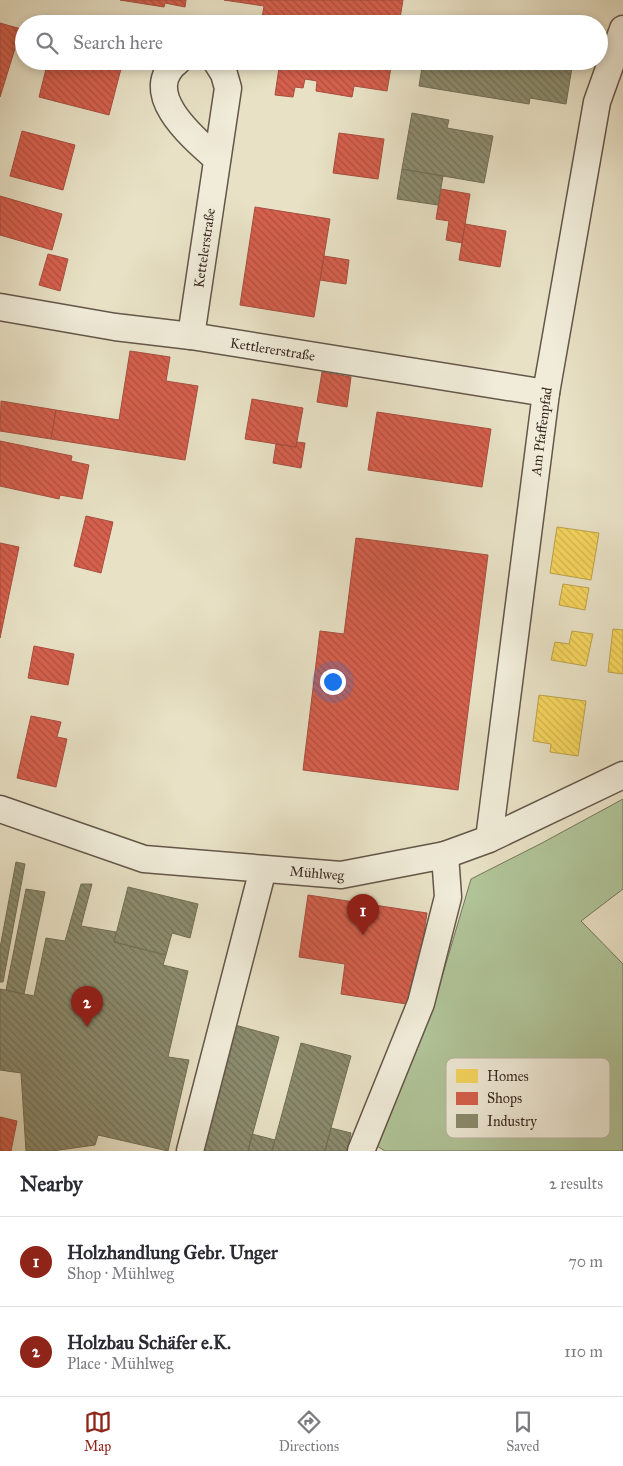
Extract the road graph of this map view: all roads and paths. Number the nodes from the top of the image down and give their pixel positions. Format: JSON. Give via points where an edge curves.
{"nodes":[{"id":1,"x":623,"y":29,"type":"edge"},
{"id":2,"x":170,"y":70,"type":"edge"},
{"id":3,"x":222,"y":70,"type":"edge"},
{"id":4,"x":217,"y":159,"type":"junction"},
{"id":5,"x":0,"y":307,"type":"edge"},
{"id":6,"x":191,"y":336,"type":"junction"},
{"id":7,"x":546,"y":392,"type":"junction"},
{"id":8,"x":623,"y":775,"type":"edge"},
{"id":9,"x":0,"y":809,"type":"edge"},
{"id":10,"x":489,"y":839,"type":"junction"},
{"id":11,"x":445,"y":855,"type":"junction"},
{"id":12,"x":263,"y":869,"type":"junction"},
{"id":13,"x":190,"y":1151,"type":"edge"},
{"id":14,"x":361,"y":1151,"type":"edge"}],
"edges":[{"from":1,"to":7,"type":"street","name":"Am Pfaffenpfad","via":[[597,102]]},
{"from":2,"to":4,"type":"street","via":[[164,77],[164,94],[170,109],[182,126]]},
{"from":3,"to":4,"type":"street","name":"Kettelerstraße","via":[[228,88]]},
{"from":4,"to":6,"type":"street","name":"Kettelerstraße"},
{"from":5,"to":6,"type":"street","name":"Kettlererstraße","via":[[115,327]]},
{"from":6,"to":7,"type":"street","name":"Kettlererstraße"},
{"from":7,"to":10,"type":"street","name":"Am Pfaffenpfad"},
{"from":8,"to":10,"type":"street","name":"Mühlweg"},
{"from":9,"to":12,"type":"street","name":"Mühlweg","via":[[144,860]]},
{"from":10,"to":11,"type":"street","name":"Mühlweg"},
{"from":11,"to":12,"type":"street","name":"Mühlweg","via":[[341,875]]},
{"from":11,"to":14,"type":"street","via":[[448,897],[421,1003]]},
{"from":12,"to":13,"type":"street"}]}
